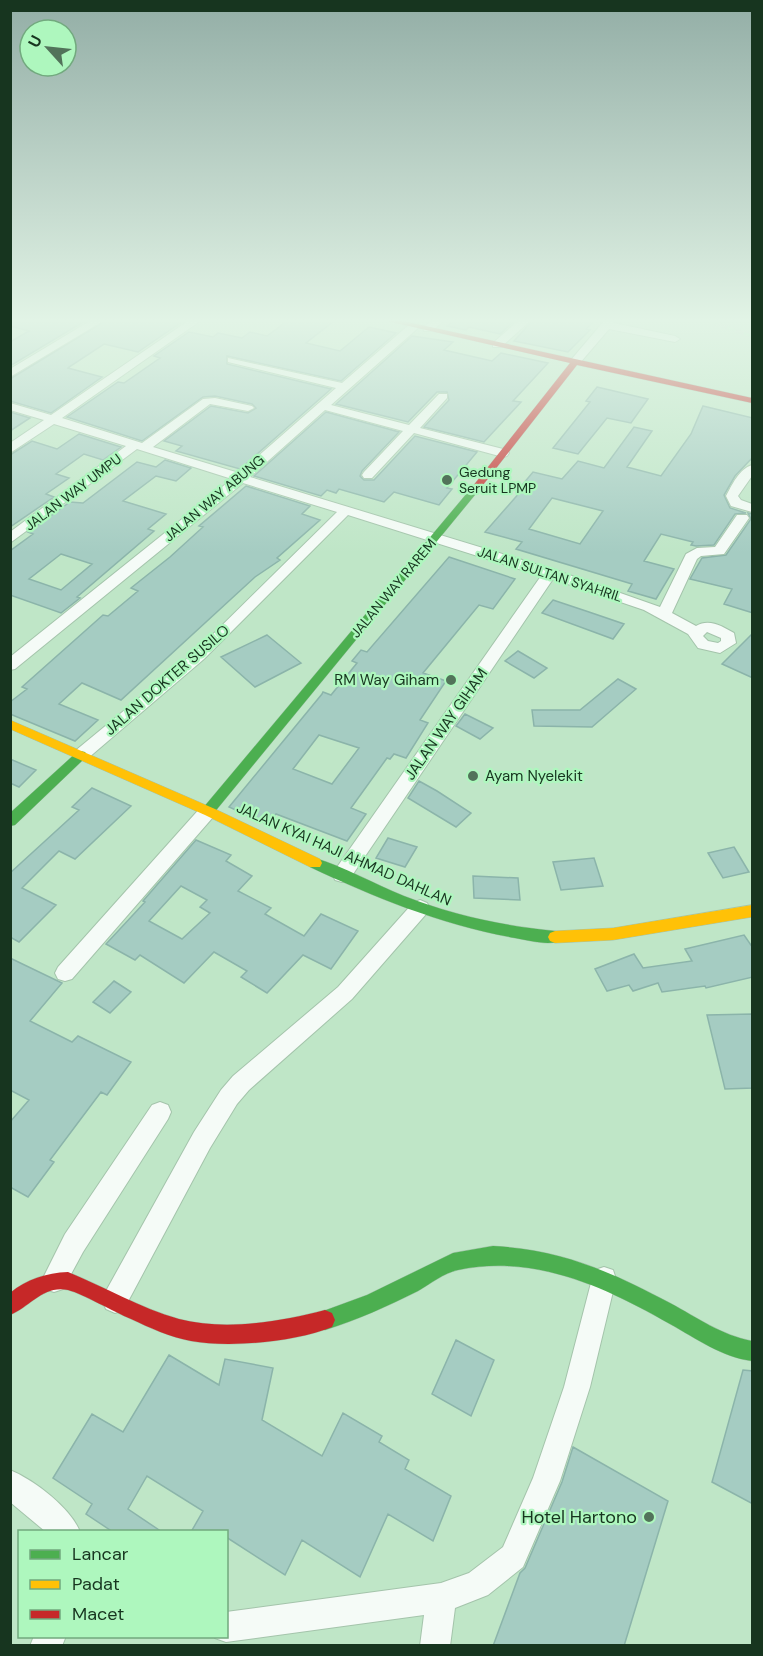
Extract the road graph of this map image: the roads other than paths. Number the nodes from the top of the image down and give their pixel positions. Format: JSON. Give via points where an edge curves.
{"nodes":[{"id":1,"x":84,"y":398,"type":"edge"},
{"id":2,"x":332,"y":398,"type":"edge"},
{"id":3,"x":441,"y":398,"type":"edge"},
{"id":4,"x":546,"y":398,"type":"edge"},
{"id":5,"x":10,"y":406,"type":"edge"},
{"id":6,"x":323,"y":406,"type":"junction"},
{"id":7,"x":248,"y":408,"type":"dead end"},
{"id":8,"x":53,"y":420,"type":"junction"},
{"id":9,"x":413,"y":428,"type":"junction"},
{"id":10,"x":140,"y":446,"type":"junction"},
{"id":11,"x":10,"y":449,"type":"edge"},
{"id":12,"x":503,"y":453,"type":"junction"},
{"id":13,"x":753,"y":469,"type":"edge"},
{"id":14,"x":368,"y":475,"type":"dead end"},
{"id":15,"x":241,"y":478,"type":"junction"},
{"id":16,"x":346,"y":510,"type":"junction"},
{"id":17,"x":747,"y":513,"type":"edge"},
{"id":18,"x":435,"y":538,"type":"junction"},
{"id":19,"x":10,"y":539,"type":"edge"},
{"id":20,"x":550,"y":573,"type":"junction"},
{"id":21,"x":664,"y":614,"type":"junction"},
{"id":22,"x":696,"y":632,"type":"dead end"},
{"id":23,"x":10,"y":665,"type":"edge"},
{"id":24,"x":10,"y":724,"type":"edge"},
{"id":25,"x":81,"y":755,"type":"junction"},
{"id":26,"x":208,"y":811,"type":"junction"},
{"id":27,"x":10,"y":821,"type":"edge"},
{"id":28,"x":342,"y":875,"type":"junction"},
{"id":29,"x":420,"y":908,"type":"junction"},
{"id":30,"x":753,"y":911,"type":"edge"},
{"id":31,"x":65,"y":973,"type":"dead end"},
{"id":32,"x":160,"y":1112,"type":"dead end"},
{"id":33,"x":604,"y":1279,"type":"junction"},
{"id":34,"x":54,"y":1280,"type":"junction"},
{"id":35,"x":115,"y":1300,"type":"junction"},
{"id":36,"x":10,"y":1306,"type":"edge"},
{"id":37,"x":753,"y":1351,"type":"edge"},
{"id":38,"x":10,"y":1484,"type":"edge"},
{"id":39,"x":64,"y":1530,"type":"edge"},
{"id":40,"x":441,"y":1598,"type":"junction"},
{"id":41,"x":228,"y":1627,"type":"edge"},
{"id":42,"x":435,"y":1646,"type":"edge"}],
"edges":[{"from":1,"to":8,"type":"street"},
{"from":2,"to":6,"type":"street","name":"JALAN WAY ABUNG"},
{"from":3,"to":9,"type":"street"},
{"from":4,"to":12,"type":"street","name":"JALAN WAY RAREM"},
{"from":5,"to":8,"type":"street","name":"JALAN SULTAN SYAHRIL"},
{"from":6,"to":9,"type":"street"},
{"from":6,"to":15,"type":"street","name":"JALAN WAY ABUNG"},
{"from":7,"to":10,"type":"street","name":"JALAN WAY UMPU","via":[[207,401]]},
{"from":8,"to":10,"type":"street","name":"JALAN SULTAN SYAHRIL"},
{"from":8,"to":11,"type":"street"},
{"from":9,"to":12,"type":"street"},
{"from":9,"to":14,"type":"street"},
{"from":10,"to":15,"type":"street","name":"JALAN SULTAN SYAHRIL"},
{"from":10,"to":19,"type":"street","name":"JALAN WAY UMPU"},
{"from":12,"to":18,"type":"street","name":"JALAN WAY RAREM"},
{"from":13,"to":17,"type":"street","via":[[732,496]]},
{"from":15,"to":16,"type":"street","name":"JALAN SULTAN SYAHRIL"},
{"from":15,"to":23,"type":"street","name":"JALAN WAY ABUNG"},
{"from":16,"to":18,"type":"street","name":"JALAN SULTAN SYAHRIL"},
{"from":16,"to":25,"type":"street","name":"JALAN DOKTER SUSILO","via":[[198,656]]},
{"from":17,"to":21,"type":"street","via":[[719,551],[697,552],[691,557]]},
{"from":18,"to":20,"type":"street","name":"JALAN SULTAN SYAHRIL"},
{"from":18,"to":26,"type":"street","name":"JALAN WAY RAREM"},
{"from":20,"to":21,"type":"street","name":"JALAN SULTAN SYAHRIL"},
{"from":20,"to":28,"type":"street","name":"JALAN WAY GIHAM"},
{"from":21,"to":22,"type":"street","name":"JALAN SULTAN SYAHRIL"},
{"from":24,"to":25,"type":"street","name":"JALAN KYAI HAJI AHMAD DAHLAN"},
{"from":25,"to":26,"type":"street","name":"JALAN KYAI HAJI AHMAD DAHLAN"},
{"from":25,"to":27,"type":"street","name":"JALAN DOKTER SUSILO"},
{"from":26,"to":28,"type":"street","name":"JALAN KYAI HAJI AHMAD DAHLAN"},
{"from":26,"to":31,"type":"street"},
{"from":28,"to":29,"type":"street","name":"JALAN KYAI HAJI AHMAD DAHLAN"},
{"from":29,"to":30,"type":"street","name":"JALAN KYAI HAJI AHMAD DAHLAN","via":[[490,930],[569,937]]},
{"from":29,"to":35,"type":"street","via":[[345,993],[229,1097]]},
{"from":32,"to":34,"type":"street"},
{"from":33,"to":35,"type":"street","via":[[537,1258],[493,1256],[457,1261],[355,1312],[300,1327],[210,1334],[180,1329]]},
{"from":33,"to":37,"type":"street","via":[[730,1347]]},
{"from":33,"to":40,"type":"street","via":[[577,1387],[546,1481],[513,1557],[478,1585]]},
{"from":34,"to":35,"type":"street","via":[[68,1281]]},
{"from":34,"to":36,"type":"street","via":[[24,1292]]},
{"from":38,"to":39,"type":"street"},
{"from":40,"to":41,"type":"street"},
{"from":40,"to":42,"type":"street"}]}
